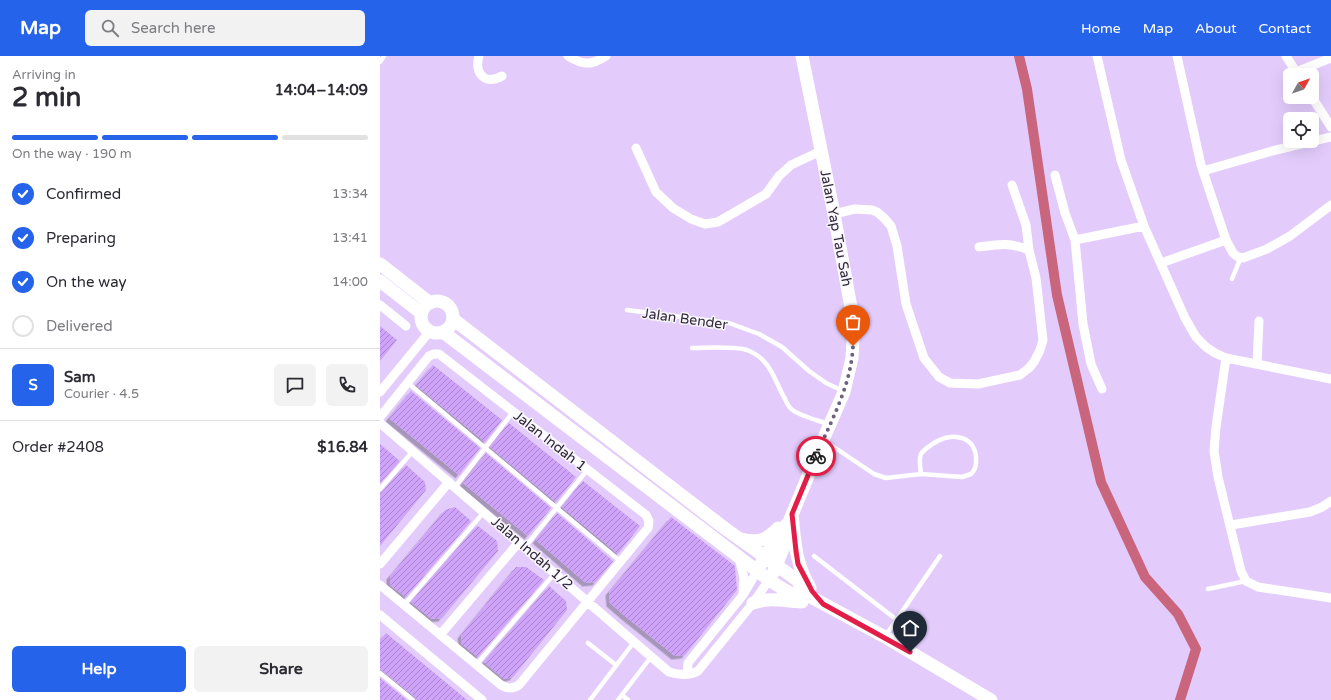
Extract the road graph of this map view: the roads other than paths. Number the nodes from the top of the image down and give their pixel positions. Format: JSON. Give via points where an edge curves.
{"nodes":[{"id":1,"x":384,"y":56,"type":"edge"},
{"id":2,"x":479,"y":56,"type":"edge"},
{"id":3,"x":568,"y":56,"type":"edge"},
{"id":4,"x":606,"y":56,"type":"edge"},
{"id":5,"x":802,"y":56,"type":"edge"},
{"id":6,"x":1097,"y":56,"type":"edge"},
{"id":7,"x":1177,"y":56,"type":"edge"},
{"id":8,"x":1286,"y":56,"type":"edge"},
{"id":9,"x":1331,"y":58,"type":"edge"},
{"id":10,"x":380,"y":62,"type":"edge"},
{"id":11,"x":1293,"y":68,"type":"edge"},
{"id":12,"x":1310,"y":68,"type":"edge"},
{"id":13,"x":502,"y":76,"type":"dead end"},
{"id":14,"x":1316,"y":104,"type":"edge"},
{"id":15,"x":1331,"y":127,"type":"edge"},
{"id":16,"x":1331,"y":136,"type":"edge"},
{"id":17,"x":636,"y":148,"type":"dead end"},
{"id":18,"x":821,"y":150,"type":"junction"},
{"id":19,"x":1203,"y":171,"type":"junction"},
{"id":20,"x":1055,"y":175,"type":"dead end"},
{"id":21,"x":1012,"y":185,"type":"dead end"},
{"id":22,"x":1331,"y":205,"type":"edge"},
{"id":23,"x":834,"y":214,"type":"junction"},
{"id":24,"x":1144,"y":226,"type":"junction"},
{"id":25,"x":1075,"y":240,"type":"junction"},
{"id":26,"x":1226,"y":240,"type":"junction"},
{"id":27,"x":979,"y":247,"type":"dead end"},
{"id":28,"x":1029,"y":250,"type":"junction"},
{"id":29,"x":1241,"y":257,"type":"junction"},
{"id":30,"x":1161,"y":263,"type":"junction"},
{"id":31,"x":380,"y":264,"type":"edge"},
{"id":32,"x":1232,"y":279,"type":"dead end"},
{"id":33,"x":380,"y":281,"type":"edge"},
{"id":34,"x":430,"y":302,"type":"junction"},
{"id":35,"x":380,"y":305,"type":"edge"},
{"id":36,"x":627,"y":310,"type":"dead end"},
{"id":37,"x":421,"y":313,"type":"junction"},
{"id":38,"x":453,"y":319,"type":"junction"},
{"id":39,"x":1259,"y":321,"type":"dead end"},
{"id":40,"x":406,"y":326,"type":"dead end"},
{"id":41,"x":436,"y":332,"type":"junction"},
{"id":42,"x":692,"y":348,"type":"dead end"},
{"id":43,"x":1226,"y":358,"type":"junction"},
{"id":44,"x":1257,"y":364,"type":"junction"},
{"id":45,"x":1331,"y":379,"type":"edge"},
{"id":46,"x":408,"y":383,"type":"junction"},
{"id":47,"x":1102,"y":389,"type":"dead end"},
{"id":48,"x":380,"y":392,"type":"edge"},
{"id":49,"x":844,"y":392,"type":"junction"},
{"id":50,"x":513,"y":412,"type":"junction"},
{"id":51,"x":380,"y":417,"type":"edge"},
{"id":52,"x":380,"y":423,"type":"edge"},
{"id":53,"x":830,"y":424,"type":"junction"},
{"id":54,"x":823,"y":440,"type":"junction"},
{"id":55,"x":486,"y":448,"type":"junction"},
{"id":56,"x":413,"y":451,"type":"junction"},
{"id":57,"x":588,"y":469,"type":"junction"},
{"id":58,"x":921,"y":474,"type":"junction"},
{"id":59,"x":452,"y":484,"type":"junction"},
{"id":60,"x":380,"y":489,"type":"edge"},
{"id":61,"x":1331,"y":501,"type":"edge"},
{"id":62,"x":557,"y":508,"type":"junction"},
{"id":63,"x":484,"y":512,"type":"junction"},
{"id":64,"x":791,"y":518,"type":"junction"},
{"id":65,"x":1231,"y":525,"type":"junction"},
{"id":66,"x":739,"y":539,"type":"junction"},
{"id":67,"x":522,"y":544,"type":"junction"},
{"id":68,"x":814,"y":556,"type":"dead end"},
{"id":69,"x":940,"y":556,"type":"dead end"},
{"id":70,"x":764,"y":557,"type":"junction"},
{"id":71,"x":739,"y":558,"type":"junction"},
{"id":72,"x":620,"y":561,"type":"junction"},
{"id":73,"x":380,"y":564,"type":"edge"},
{"id":74,"x":777,"y":565,"type":"junction"},
{"id":75,"x":757,"y":571,"type":"junction"},
{"id":76,"x":555,"y":573,"type":"junction"},
{"id":77,"x":769,"y":580,"type":"junction"},
{"id":78,"x":1246,"y":582,"type":"junction"},
{"id":79,"x":380,"y":585,"type":"edge"},
{"id":80,"x":1208,"y":589,"type":"dead end"},
{"id":81,"x":809,"y":596,"type":"junction"},
{"id":82,"x":1331,"y":598,"type":"edge"},
{"id":83,"x":748,"y":599,"type":"junction"},
{"id":84,"x":588,"y":601,"type":"junction"},
{"id":85,"x":823,"y":604,"type":"junction"},
{"id":86,"x":404,"y":605,"type":"junction"},
{"id":87,"x":382,"y":620,"type":"edge"},
{"id":88,"x":897,"y":620,"type":"junction"},
{"id":89,"x":440,"y":635,"type":"junction"},
{"id":90,"x":885,"y":637,"type":"junction"},
{"id":91,"x":634,"y":642,"type":"junction"},
{"id":92,"x":588,"y":643,"type":"dead end"},
{"id":93,"x":651,"y":657,"type":"junction"},
{"id":94,"x":476,"y":665,"type":"junction"},
{"id":95,"x":616,"y":665,"type":"junction"},
{"id":96,"x":380,"y":673,"type":"edge"},
{"id":97,"x":687,"y":674,"type":"junction"},
{"id":98,"x":622,"y":695,"type":"junction"},
{"id":99,"x":413,"y":700,"type":"edge"},
{"id":100,"x":482,"y":700,"type":"edge"},
{"id":101,"x":590,"y":700,"type":"edge"},
{"id":102,"x":618,"y":700,"type":"edge"},
{"id":103,"x":628,"y":700,"type":"edge"},
{"id":104,"x":991,"y":700,"type":"edge"}],
"edges":[{"from":1,"to":10,"type":"lane"},
{"from":2,"to":13,"type":"street","via":[[482,77],[496,80]]},
{"from":3,"to":4,"type":"street","via":[[582,63],[591,64]]},
{"from":5,"to":18,"type":"street","name":"Jalan Yap Tau Sah"},
{"from":6,"to":24,"type":"street","via":[[1121,160]]},
{"from":7,"to":19,"type":"street"},
{"from":8,"to":11,"type":"street"},
{"from":9,"to":12,"type":"street"},
{"from":14,"to":15,"type":"street"},
{"from":16,"to":19,"type":"street"},
{"from":17,"to":18,"type":"street","via":[[656,192],[674,208],[705,224],[718,222],[766,194],[791,165]]},
{"from":18,"to":23,"type":"street","name":"Jalan Yap Tau Sah"},
{"from":19,"to":26,"type":"street"},
{"from":20,"to":25,"type":"street"},
{"from":21,"to":28,"type":"street","via":[[1026,225]]},
{"from":22,"to":29,"type":"street","via":[[1290,236],[1267,249]]},
{"from":23,"to":28,"type":"street","via":[[855,209],[872,210],[891,226],[897,246],[906,304],[924,358],[939,377],[950,383],[978,384],[1020,375],[1034,362],[1043,340],[1036,278]]},
{"from":23,"to":49,"type":"street","name":"Jalan Yap Tau Sah","via":[[854,324],[852,358]]},
{"from":24,"to":25,"type":"street"},
{"from":24,"to":30,"type":"street"},
{"from":25,"to":47,"type":"street","via":[[1091,364]]},
{"from":26,"to":29,"type":"street","via":[[1233,253]]},
{"from":26,"to":30,"type":"street"},
{"from":27,"to":28,"type":"street","via":[[1009,243]]},
{"from":29,"to":32,"type":"lane"},
{"from":30,"to":43,"type":"street","via":[[1196,337],[1206,347]]},
{"from":31,"to":34,"type":"street"},
{"from":33,"to":37,"type":"street"},
{"from":34,"to":37,"type":"street"},
{"from":34,"to":38,"type":"street","via":[[446,304],[453,313]]},
{"from":35,"to":40,"type":"street"},
{"from":36,"to":49,"type":"lane","name":"Jalan Bender","via":[[729,323],[759,334],[782,346],[826,383]]},
{"from":37,"to":41,"type":"street","via":[[422,324]]},
{"from":38,"to":41,"type":"street","via":[[448,329]]},
{"from":38,"to":66,"type":"street"},
{"from":39,"to":44,"type":"street"},
{"from":41,"to":48,"type":"street"},
{"from":41,"to":71,"type":"street"},
{"from":42,"to":53,"type":"lane","via":[[741,349],[757,355],[774,375],[788,406],[794,412]]},
{"from":43,"to":44,"type":"street"},
{"from":43,"to":65,"type":"street","via":[[1214,451]]},
{"from":44,"to":45,"type":"street"},
{"from":46,"to":50,"type":"street","name":"Jalan Indah 1","via":[[429,356],[439,354]]},
{"from":46,"to":51,"type":"street","name":"Jalan Indah 1"},
{"from":46,"to":55,"type":"lane"},
{"from":49,"to":53,"type":"street","name":"Jalan Yap Tau Sah"},
{"from":50,"to":55,"type":"lane"},
{"from":50,"to":57,"type":"street","name":"Jalan Indah 1"},
{"from":52,"to":56,"type":"street","name":"Jalan Indah 1/2"},
{"from":53,"to":54,"type":"street","name":"Jalan Yap Tau Sah"},
{"from":54,"to":58,"type":"lane","via":[[874,474],[886,478]]},
{"from":54,"to":64,"type":"street","name":"Jalan Yap Tau Sah"},
{"from":55,"to":59,"type":"lane"},
{"from":55,"to":62,"type":"lane"},
{"from":56,"to":59,"type":"street","name":"Jalan Indah 1/2"},
{"from":56,"to":60,"type":"lane"},
{"from":57,"to":62,"type":"lane"},
{"from":57,"to":72,"type":"street","name":"Jalan Indah 1","via":[[646,515],[648,528]]},
{"from":58,"to":58,"type":"lane","via":[[920,455],[938,441],[954,436],[963,438],[970,442],[975,451],[976,467],[970,474],[962,477]]},
{"from":59,"to":63,"type":"street","name":"Jalan Indah 1/2"},
{"from":59,"to":73,"type":"street"},
{"from":61,"to":65,"type":"street","via":[[1310,512]]},
{"from":62,"to":67,"type":"lane"},
{"from":62,"to":72,"type":"lane"},
{"from":63,"to":67,"type":"street","name":"Jalan Indah 1/2"},
{"from":63,"to":86,"type":"lane"},
{"from":64,"to":66,"type":"street","via":[[766,538],[753,542]]},
{"from":64,"to":70,"type":"street","name":"Jalan Yap Tau Sah"},
{"from":64,"to":74,"type":"street","via":[[787,539]]},
{"from":64,"to":85,"type":"street","via":[[798,564],[812,591]]},
{"from":65,"to":78,"type":"street","via":[[1237,558]]},
{"from":66,"to":70,"type":"street"},
{"from":67,"to":76,"type":"street","name":"Jalan Indah 1/2"},
{"from":67,"to":89,"type":"street"},
{"from":68,"to":88,"type":"lane"},
{"from":69,"to":88,"type":"lane"},
{"from":70,"to":74,"type":"street"},
{"from":70,"to":75,"type":"street","name":"Jalan Yap Tau Sah"},
{"from":71,"to":75,"type":"street"},
{"from":71,"to":83,"type":"street"},
{"from":72,"to":84,"type":"street","name":"Jalan Indah 1"},
{"from":74,"to":77,"type":"street"},
{"from":74,"to":81,"type":"street","via":[[796,580]]},
{"from":75,"to":77,"type":"street"},
{"from":75,"to":83,"type":"street"},
{"from":76,"to":84,"type":"street","name":"Jalan Indah 1/2"},
{"from":76,"to":94,"type":"lane"},
{"from":77,"to":81,"type":"street","via":[[790,593]]},
{"from":77,"to":83,"type":"street"},
{"from":78,"to":80,"type":"lane"},
{"from":78,"to":82,"type":"street","via":[[1268,589]]},
{"from":79,"to":86,"type":"street"},
{"from":81,"to":85,"type":"street"},
{"from":83,"to":85,"type":"street"},
{"from":83,"to":97,"type":"street","via":[[688,663]]},
{"from":83,"to":97,"type":"street","via":[[698,672]]},
{"from":84,"to":91,"type":"street","name":"Jalan Indah 1/2"},
{"from":84,"to":94,"type":"street","name":"Jalan Indah 1","via":[[519,685],[507,688]]},
{"from":85,"to":90,"type":"street"},
{"from":86,"to":89,"type":"street"},
{"from":87,"to":100,"type":"street"},
{"from":88,"to":90,"type":"lane"},
{"from":89,"to":94,"type":"street"},
{"from":90,"to":104,"type":"street"},
{"from":91,"to":93,"type":"street","name":"Jalan Indah 1/2"},
{"from":91,"to":95,"type":"lane"},
{"from":92,"to":95,"type":"lane"},
{"from":93,"to":97,"type":"street","name":"Jalan Indah 1/2","via":[[669,672]]},
{"from":93,"to":98,"type":"lane"},
{"from":95,"to":101,"type":"lane"},
{"from":96,"to":99,"type":"lane"},
{"from":98,"to":102,"type":"lane"},
{"from":98,"to":103,"type":"lane"}]}
